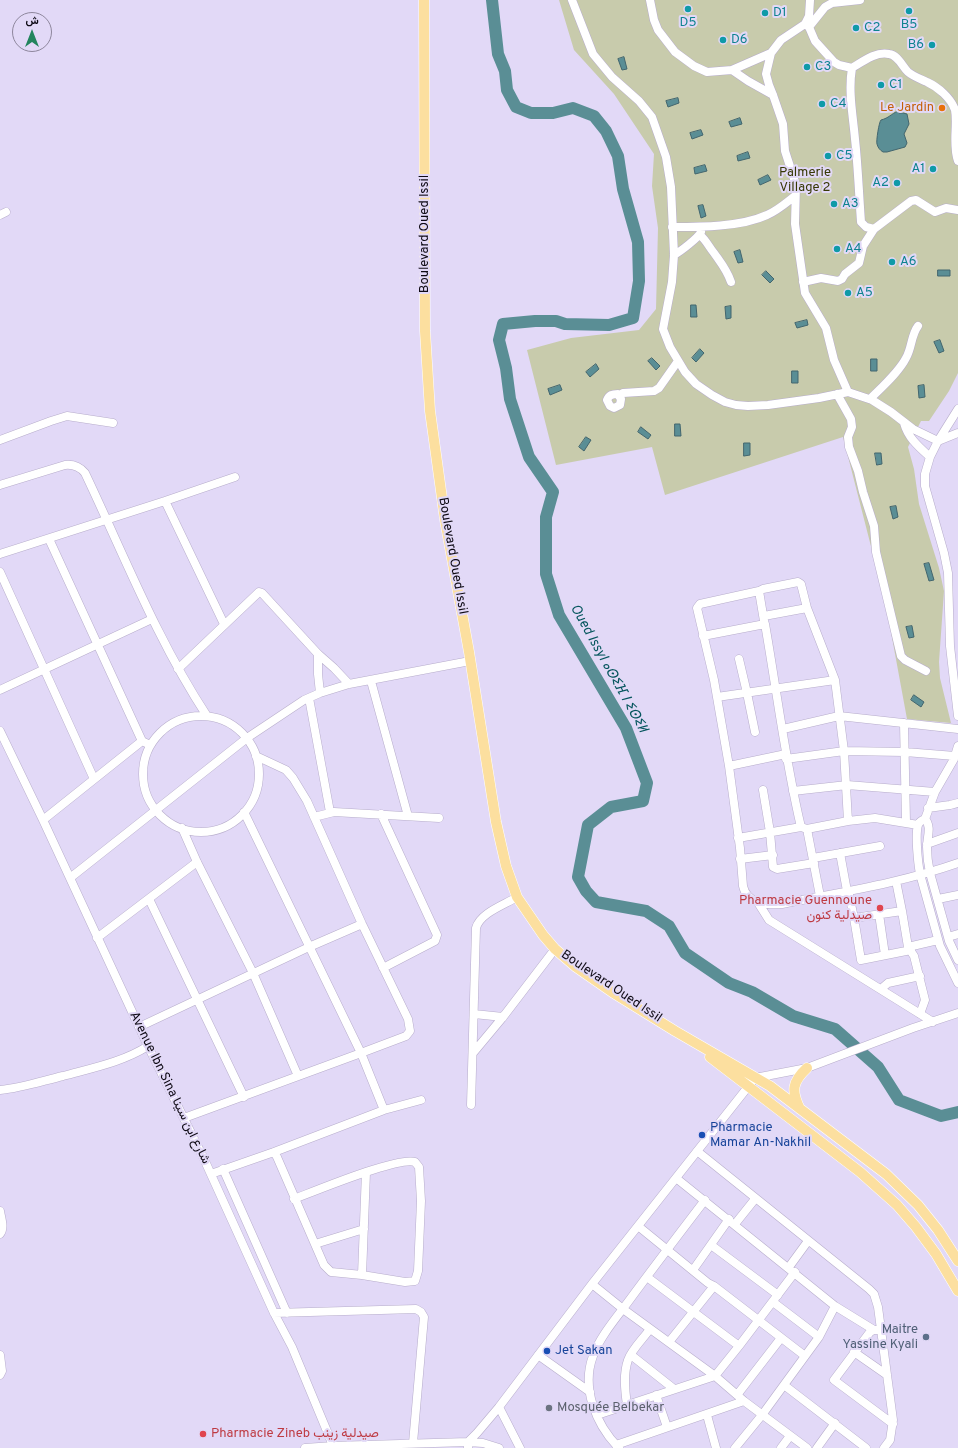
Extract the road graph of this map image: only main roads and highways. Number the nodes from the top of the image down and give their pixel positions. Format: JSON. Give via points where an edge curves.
{"nodes":[{"id":1,"x":424,"y":0,"type":"edge"},
{"id":2,"x":675,"y":1031,"type":"junction"},
{"id":3,"x":807,"y":1068,"type":"road end"},
{"id":4,"x":800,"y":1110,"type":"junction"},
{"id":5,"x":958,"y":1261,"type":"edge"},
{"id":6,"x":958,"y":1291,"type":"edge"}],
"edges":[{"from":1,"to":2,"type":"main road","name":"Boulevard Oued Issil","via":[[427,380],[445,520],[496,822],[506,866],[517,897],[555,949],[612,992]]},
{"from":2,"to":4,"type":"main road","name":"Boulevard Oued Issil","via":[[770,1086]]},
{"from":2,"to":6,"type":"main road","name":"Boulevard Oued Issil","via":[[860,1172],[897,1205],[936,1254]]},
{"from":3,"to":4,"type":"main road","via":[[799,1075],[794,1086]]},
{"from":4,"to":5,"type":"main road","name":"Boulevard Oued Issil","via":[[891,1180],[918,1205]]}]}
